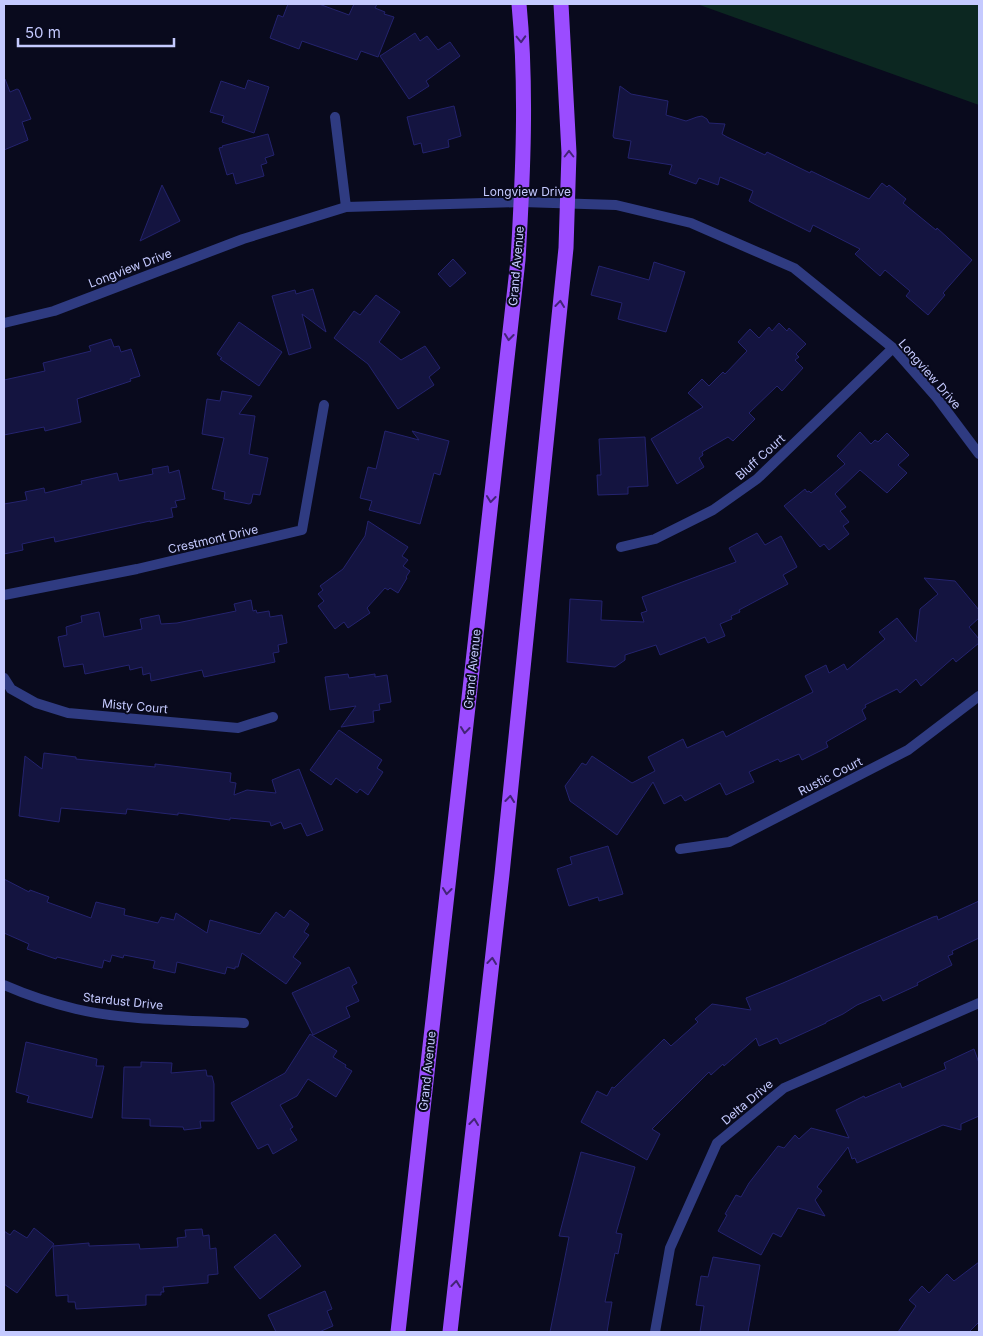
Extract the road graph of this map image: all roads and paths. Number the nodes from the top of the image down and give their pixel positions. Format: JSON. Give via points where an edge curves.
{"nodes":[{"id":1,"x":519,"y":4,"type":"edge"},
{"id":2,"x":561,"y":4,"type":"edge"},
{"id":3,"x":335,"y":117,"type":"dead end"},
{"id":4,"x":522,"y":202,"type":"junction"},
{"id":5,"x":567,"y":203,"type":"junction"},
{"id":6,"x":346,"y":207,"type":"junction"},
{"id":7,"x":4,"y":323,"type":"edge"},
{"id":8,"x":892,"y":348,"type":"junction"},
{"id":9,"x":324,"y":405,"type":"dead end"},
{"id":10,"x":979,"y":454,"type":"edge"},
{"id":11,"x":621,"y":547,"type":"dead end"},
{"id":12,"x":4,"y":595,"type":"edge"},
{"id":13,"x":4,"y":678,"type":"edge"},
{"id":14,"x":979,"y":696,"type":"edge"},
{"id":15,"x":273,"y":717,"type":"dead end"},
{"id":16,"x":680,"y":849,"type":"dead end"},
{"id":17,"x":4,"y":985,"type":"edge"},
{"id":18,"x":979,"y":1003,"type":"edge"},
{"id":19,"x":244,"y":1023,"type":"dead end"},
{"id":20,"x":398,"y":1332,"type":"edge"},
{"id":21,"x":450,"y":1332,"type":"edge"},
{"id":22,"x":655,"y":1332,"type":"edge"}],
"edges":[{"from":1,"to":4,"type":"main road","name":"Grand Avenue","one_way":true,"via":[[523,75]]},
{"from":5,"to":2,"type":"main road","one_way":true,"via":[[569,153]]},
{"from":3,"to":6,"type":"street"},
{"from":4,"to":5,"type":"street","name":"Longview Drive"},
{"from":4,"to":6,"type":"street","name":"Longview Drive"},
{"from":4,"to":20,"type":"main road","name":"Grand Avenue","one_way":true},
{"from":5,"to":8,"type":"street","name":"Longview Drive","via":[[616,205],[691,223],[794,268]]},
{"from":21,"to":5,"type":"main road","one_way":true,"via":[[502,874],[565,258]]},
{"from":6,"to":7,"type":"street","name":"Longview Drive","via":[[243,238],[54,311]]},
{"from":8,"to":10,"type":"street","name":"Longview Drive","via":[[937,398]]},
{"from":8,"to":11,"type":"street","name":"Bluff Court","via":[[757,479],[713,510],[654,539]]},
{"from":9,"to":12,"type":"street","name":"Crestmont Drive","via":[[302,530],[137,569]]},
{"from":13,"to":15,"type":"street","name":"Misty Court","via":[[11,689],[36,703],[68,713],[238,728]]},
{"from":14,"to":16,"type":"street","name":"Rustic Court","via":[[908,750],[729,842]]},
{"from":17,"to":19,"type":"street","name":"Stardust Drive","via":[[77,1009],[127,1016]]},
{"from":18,"to":22,"type":"street","name":"Delta Drive","via":[[784,1088],[717,1144],[670,1248]]}]}
